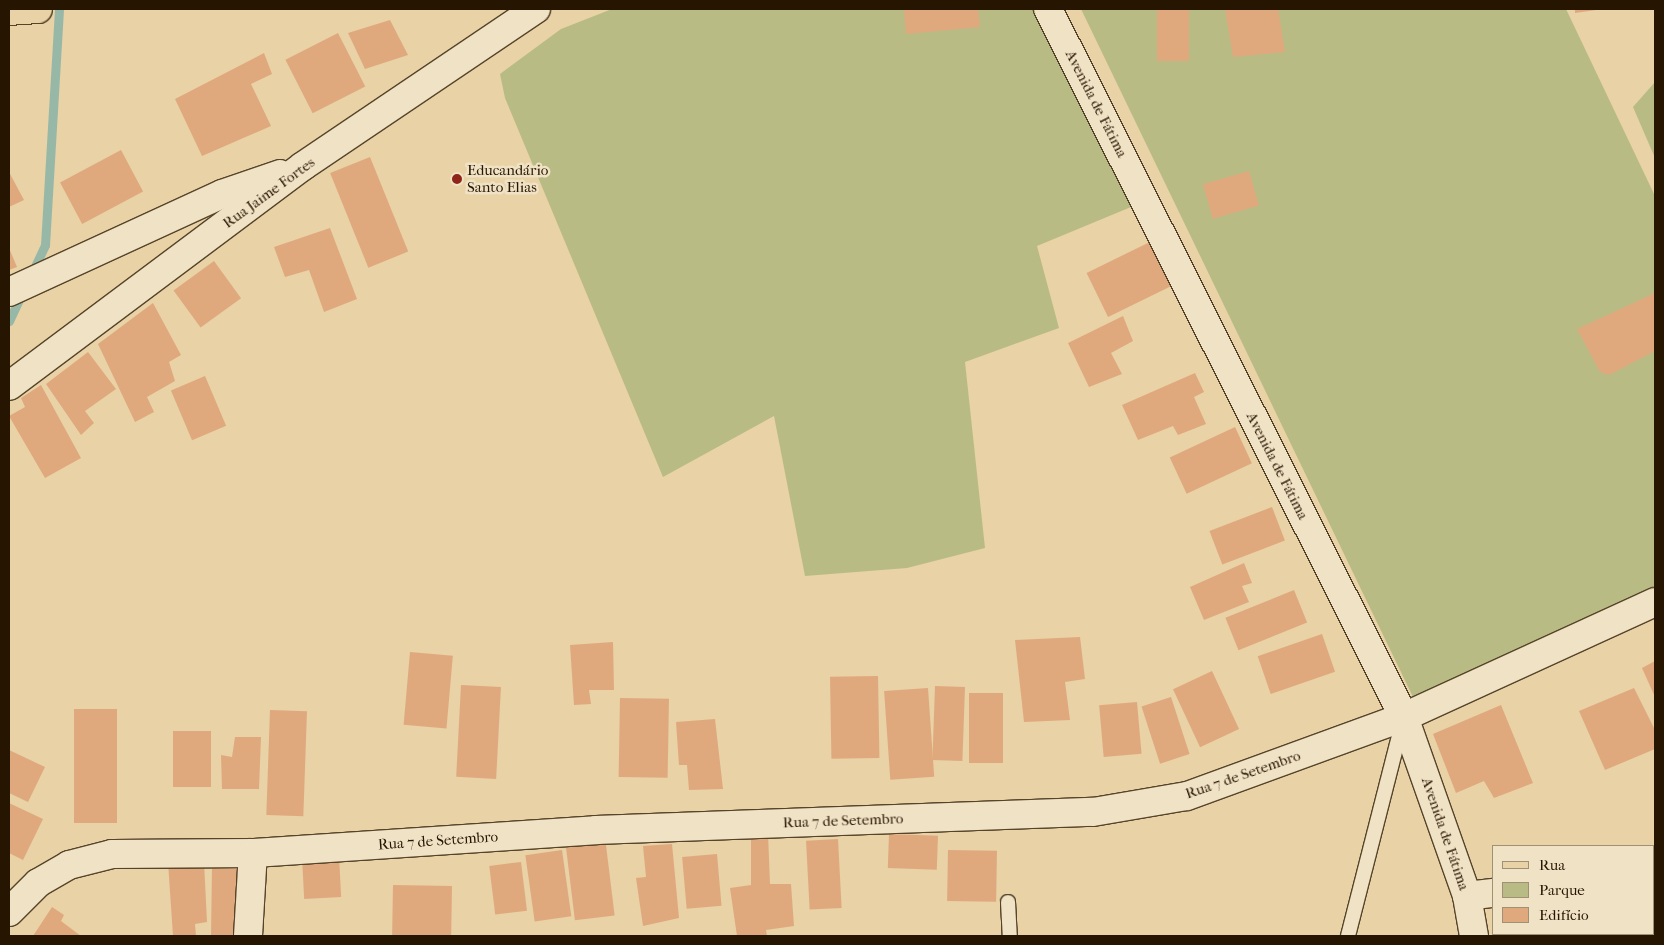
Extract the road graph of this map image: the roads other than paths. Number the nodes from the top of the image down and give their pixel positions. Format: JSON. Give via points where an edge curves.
{"nodes":[{"id":1,"x":38,"y":9,"type":"edge"},
{"id":2,"x":536,"y":9,"type":"edge"},
{"id":3,"x":1048,"y":9,"type":"edge"},
{"id":4,"x":9,"y":11,"type":"edge"},
{"id":5,"x":304,"y":166,"type":"junction"},
{"id":6,"x":9,"y":292,"type":"edge"},
{"id":7,"x":13,"y":383,"type":"edge"},
{"id":8,"x":1655,"y":602,"type":"edge"},
{"id":9,"x":1404,"y":718,"type":"junction"},
{"id":10,"x":253,"y":852,"type":"junction"},
{"id":11,"x":1480,"y":894,"type":"edge"},
{"id":12,"x":1008,"y":902,"type":"dead end"},
{"id":13,"x":9,"y":912,"type":"edge"},
{"id":14,"x":248,"y":936,"type":"edge"},
{"id":15,"x":1010,"y":936,"type":"edge"},
{"id":16,"x":1348,"y":936,"type":"edge"},
{"id":17,"x":1474,"y":936,"type":"edge"}],
"edges":[{"from":1,"to":4,"type":"main road"},
{"from":2,"to":5,"type":"street","name":"Rua Jaime Fortes"},
{"from":3,"to":9,"type":"street","name":"Avenida de Fátima"},
{"from":5,"to":6,"type":"street","via":[[222,194]]},
{"from":5,"to":7,"type":"street","name":"Rua Jaime Fortes"},
{"from":8,"to":9,"type":"street","name":"Rua 7 de Setembro"},
{"from":9,"to":10,"type":"street","name":"Rua 7 de Setembro","via":[[1187,796],[1093,812],[596,830]]},
{"from":9,"to":11,"type":"street","name":"Avenida de Fátima"},
{"from":9,"to":16,"type":"lane"},
{"from":10,"to":13,"type":"street","name":"Rua 7 de Setembro","via":[[112,854],[69,865],[38,883]]},
{"from":10,"to":14,"type":"street"},
{"from":11,"to":17,"type":"street","name":"Avenida de Fátima"},
{"from":12,"to":15,"type":"lane"}]}
